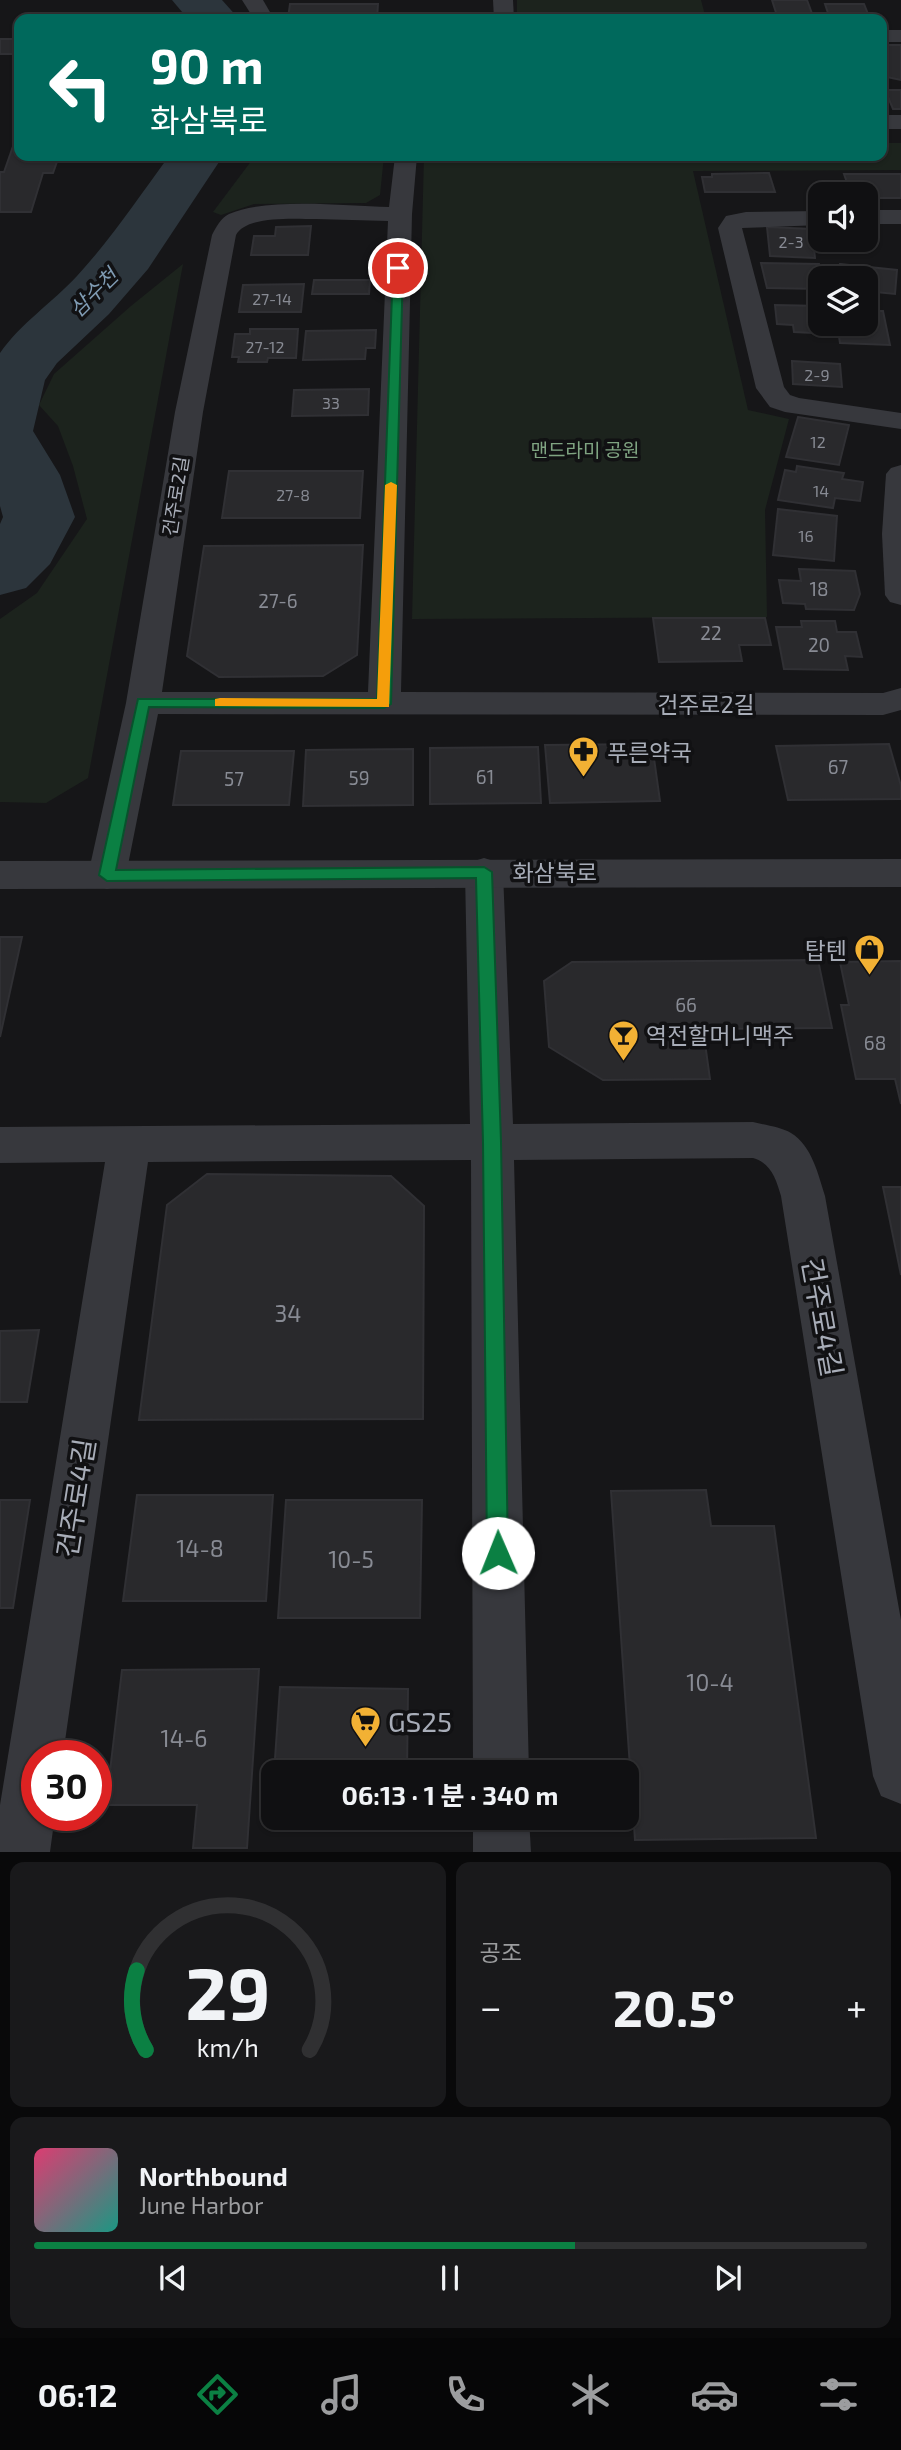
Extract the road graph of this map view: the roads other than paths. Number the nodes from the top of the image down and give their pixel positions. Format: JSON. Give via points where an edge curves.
{"nodes":[{"id":1,"x":405,"y":161,"type":"edge"},
{"id":2,"x":400,"y":214,"type":"junction"},
{"id":3,"x":878,"y":217,"type":"edge"},
{"id":4,"x":901,"y":217,"type":"edge"},
{"id":5,"x":808,"y":218,"type":"edge"},
{"id":6,"x":901,"y":421,"type":"edge"},
{"id":7,"x":901,"y":474,"type":"edge"},
{"id":8,"x":901,"y":595,"type":"edge"},
{"id":9,"x":901,"y":699,"type":"edge"},
{"id":10,"x":143,"y":702,"type":"junction"},
{"id":11,"x":384,"y":704,"type":"junction"},
{"id":12,"x":484,"y":872,"type":"junction"},
{"id":13,"x":901,"y":873,"type":"edge"},
{"id":14,"x":0,"y":875,"type":"edge"},
{"id":15,"x":107,"y":875,"type":"junction"},
{"id":16,"x":492,"y":1142,"type":"junction"},
{"id":17,"x":129,"y":1144,"type":"junction"},
{"id":18,"x":0,"y":1145,"type":"edge"},
{"id":19,"x":501,"y":1760,"type":"edge"},
{"id":20,"x":901,"y":1776,"type":"edge"},
{"id":21,"x":501,"y":1830,"type":"edge"},
{"id":22,"x":21,"y":1852,"type":"edge"},
{"id":23,"x":502,"y":1852,"type":"edge"}],
"edges":[{"from":1,"to":2,"type":"street"},
{"from":2,"to":10,"type":"street","name":"건주로2길","via":[[261,214],[238,219],[224,235],[187,422]]},
{"from":2,"to":11,"type":"street"},
{"from":3,"to":4,"type":"street"},
{"from":5,"to":6,"type":"street","via":[[746,219],[734,221],[730,228],[770,388],[780,401],[795,406]]},
{"from":7,"to":8,"type":"street"},
{"from":9,"to":11,"type":"street","name":"건주로2길","via":[[883,704]]},
{"from":10,"to":11,"type":"street","name":"건주로2길"},
{"from":10,"to":15,"type":"street"},
{"from":12,"to":13,"type":"street","name":"화삼북로"},
{"from":12,"to":15,"type":"street","name":"화삼북로"},
{"from":12,"to":16,"type":"street"},
{"from":14,"to":15,"type":"street","name":"화삼북로"},
{"from":16,"to":17,"type":"street","name":"건주로4길"},
{"from":16,"to":19,"type":"street"},
{"from":16,"to":20,"type":"street","name":"건주로4길","via":[[753,1140],[776,1146],[795,1168]]},
{"from":17,"to":18,"type":"street","name":"건주로4길"},
{"from":17,"to":22,"type":"street","name":"건주로4길"},
{"from":21,"to":23,"type":"street"}]}
